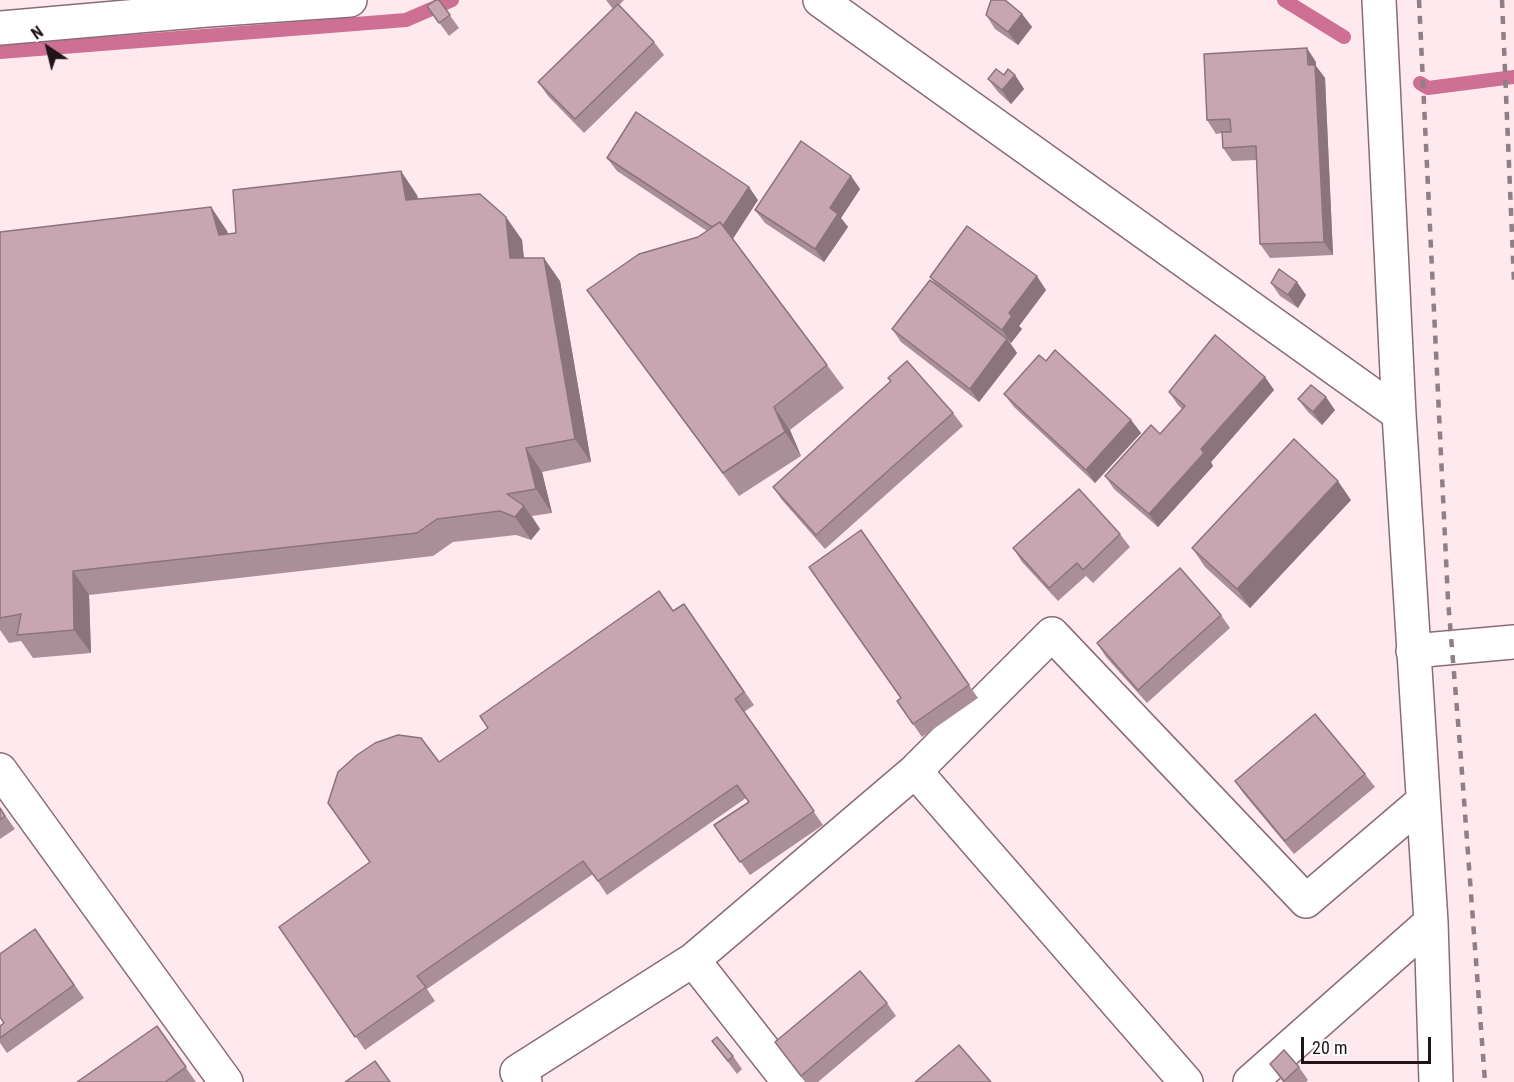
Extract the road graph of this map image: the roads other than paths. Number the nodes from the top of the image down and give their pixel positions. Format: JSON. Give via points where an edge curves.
{"nodes":[{"id":1,"x":350,"y":0,"type":"edge"},
{"id":2,"x":820,"y":0,"type":"edge"},
{"id":3,"x":1379,"y":0,"type":"edge"},
{"id":4,"x":206,"y":5,"type":"edge"},
{"id":5,"x":0,"y":28,"type":"edge"},
{"id":6,"x":1399,"y":414,"type":"junction"},
{"id":7,"x":1514,"y":642,"type":"edge"},
{"id":8,"x":1413,"y":651,"type":"junction"},
{"id":9,"x":0,"y":770,"type":"edge"},
{"id":10,"x":915,"y":771,"type":"junction"},
{"id":11,"x":1422,"y":802,"type":"junction"},
{"id":12,"x":1431,"y":922,"type":"junction"},
{"id":13,"x":693,"y":960,"type":"junction"},
{"id":14,"x":226,"y":1082,"type":"edge"},
{"id":15,"x":525,"y":1082,"type":"edge"},
{"id":16,"x":789,"y":1082,"type":"edge"},
{"id":17,"x":1186,"y":1082,"type":"edge"},
{"id":18,"x":1250,"y":1082,"type":"edge"},
{"id":19,"x":1436,"y":1082,"type":"edge"}],
"edges":[{"from":1,"to":4,"type":"street"},
{"from":2,"to":6,"type":"street"},
{"from":3,"to":6,"type":"street"},
{"from":4,"to":5,"type":"street"},
{"from":6,"to":8,"type":"street"},
{"from":7,"to":8,"type":"street"},
{"from":8,"to":11,"type":"street"},
{"from":9,"to":14,"type":"street"},
{"from":10,"to":11,"type":"street","via":[[1052,634],[1306,901]]},
{"from":10,"to":13,"type":"street"},
{"from":10,"to":17,"type":"street"},
{"from":11,"to":12,"type":"street"},
{"from":12,"to":18,"type":"street"},
{"from":12,"to":19,"type":"street"},
{"from":13,"to":15,"type":"street","via":[[517,1072]]},
{"from":13,"to":16,"type":"street"}]}
